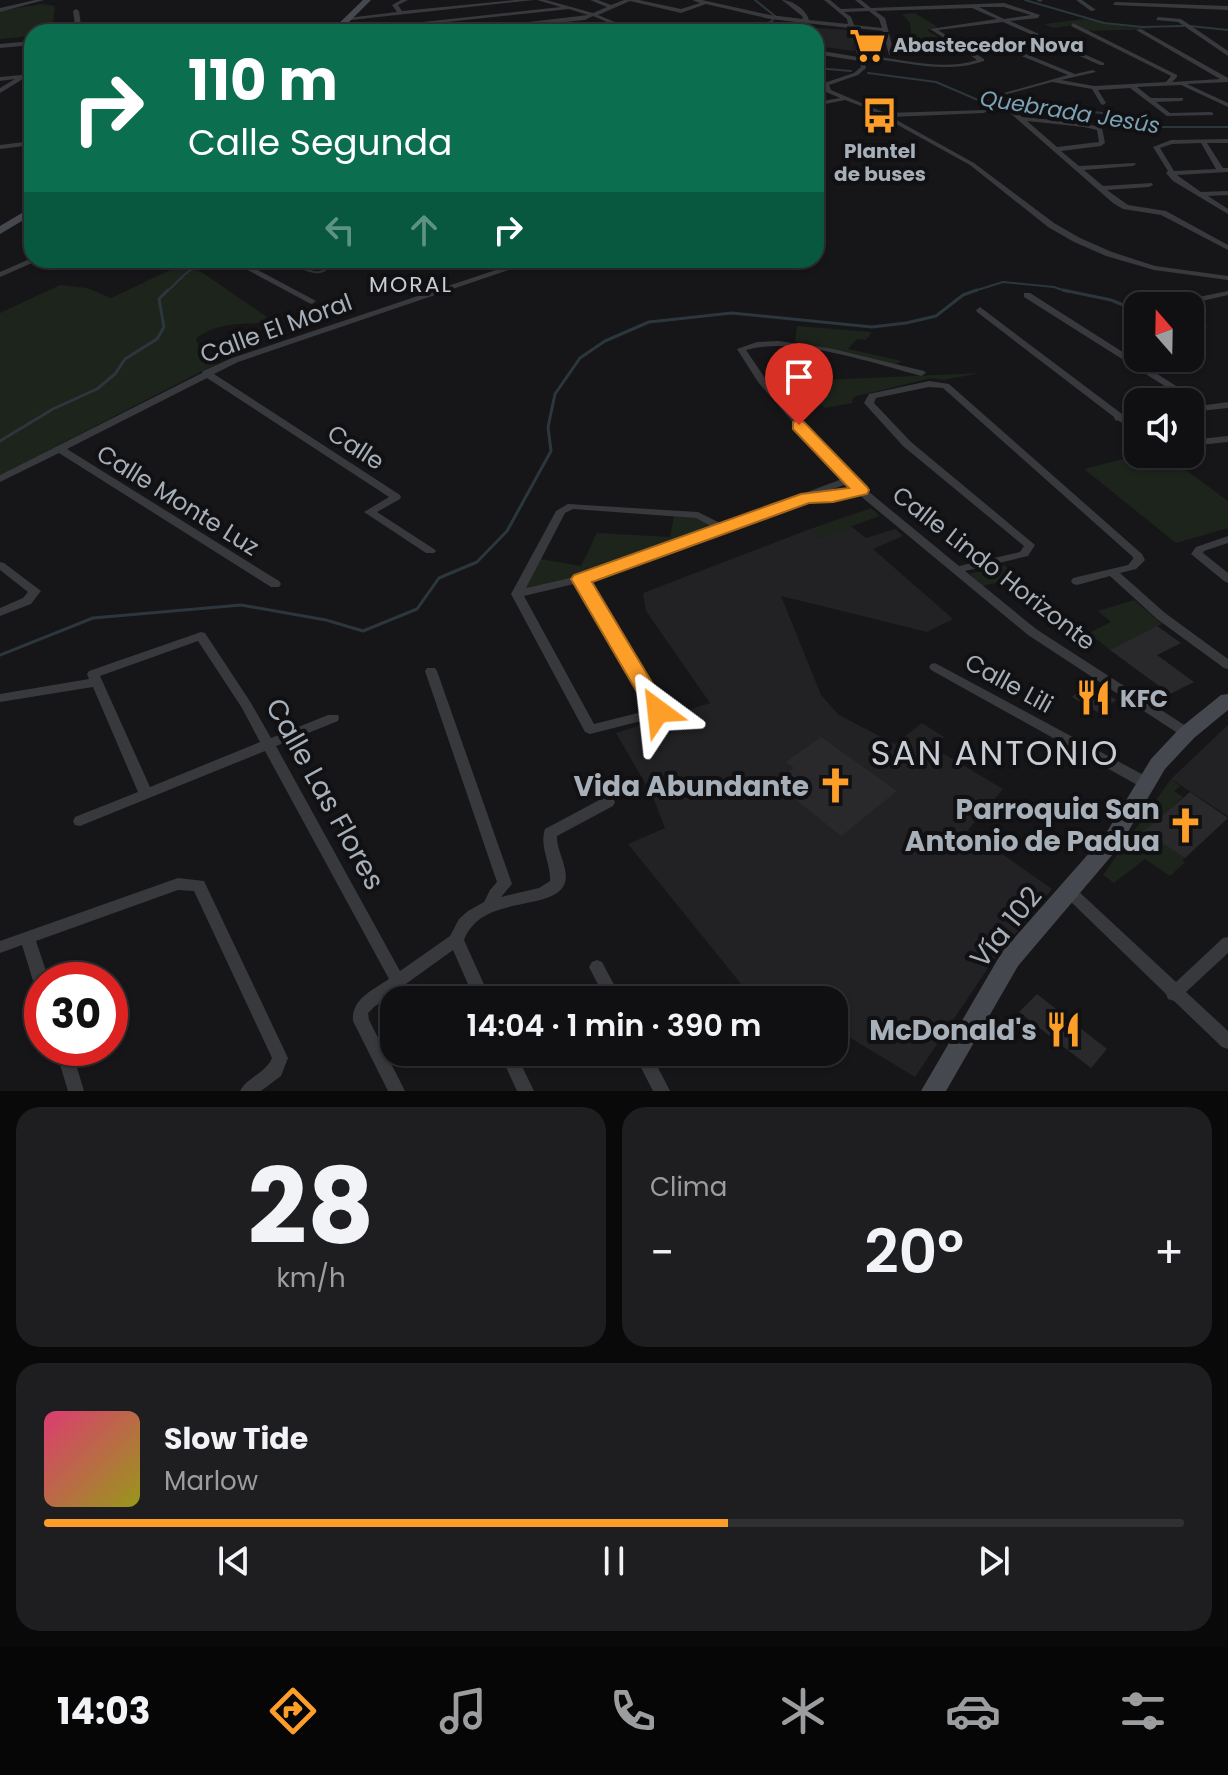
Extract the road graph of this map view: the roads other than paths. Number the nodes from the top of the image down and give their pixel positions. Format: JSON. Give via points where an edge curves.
{"nodes":[{"id":1,"x":41,"y":0,"type":"edge"},
{"id":2,"x":367,"y":0,"type":"edge"},
{"id":3,"x":405,"y":0,"type":"edge"},
{"id":4,"x":487,"y":0,"type":"edge"},
{"id":5,"x":531,"y":0,"type":"edge"},
{"id":6,"x":540,"y":0,"type":"edge"},
{"id":7,"x":593,"y":0,"type":"edge"},
{"id":8,"x":630,"y":0,"type":"edge"},
{"id":9,"x":695,"y":0,"type":"edge"},
{"id":10,"x":785,"y":0,"type":"edge"},
{"id":11,"x":827,"y":0,"type":"edge"},
{"id":12,"x":858,"y":0,"type":"edge"},
{"id":13,"x":1079,"y":0,"type":"edge"},
{"id":14,"x":709,"y":1,"type":"edge"},
{"id":15,"x":499,"y":3,"type":"junction"},
{"id":16,"x":1115,"y":4,"type":"dead end"},
{"id":17,"x":928,"y":6,"type":"junction"},
{"id":18,"x":612,"y":7,"type":"junction"},
{"id":19,"x":973,"y":7,"type":"junction"},
{"id":20,"x":569,"y":8,"type":"junction"},
{"id":21,"x":871,"y":8,"type":"junction"},
{"id":22,"x":1228,"y":8,"type":"edge"},
{"id":23,"x":0,"y":10,"type":"edge"},
{"id":24,"x":842,"y":10,"type":"junction"},
{"id":25,"x":1093,"y":10,"type":"dead end"},
{"id":26,"x":76,"y":11,"type":"dead end"},
{"id":27,"x":401,"y":13,"type":"junction"},
{"id":28,"x":592,"y":14,"type":"junction"},
{"id":29,"x":351,"y":18,"type":"junction"},
{"id":30,"x":1158,"y":19,"type":"dead end"},
{"id":31,"x":806,"y":20,"type":"junction"},
{"id":32,"x":1001,"y":21,"type":"junction"},
{"id":33,"x":77,"y":24,"type":"edge"},
{"id":34,"x":344,"y":24,"type":"edge"},
{"id":35,"x":370,"y":24,"type":"edge"},
{"id":36,"x":410,"y":24,"type":"edge"},
{"id":37,"x":524,"y":24,"type":"edge"},
{"id":38,"x":614,"y":24,"type":"edge"},
{"id":39,"x":964,"y":25,"type":"junction"},
{"id":40,"x":1073,"y":25,"type":"dead end"},
{"id":41,"x":854,"y":28,"type":"junction"},
{"id":42,"x":886,"y":30,"type":"junction"},
{"id":43,"x":1139,"y":30,"type":"dead end"},
{"id":44,"x":989,"y":41,"type":"dead end"},
{"id":45,"x":24,"y":44,"type":"edge"},
{"id":46,"x":0,"y":46,"type":"edge"},
{"id":47,"x":889,"y":47,"type":"junction"},
{"id":48,"x":962,"y":49,"type":"junction"},
{"id":49,"x":824,"y":53,"type":"edge"},
{"id":50,"x":1228,"y":54,"type":"edge"},
{"id":51,"x":860,"y":57,"type":"junction"},
{"id":52,"x":892,"y":57,"type":"junction"},
{"id":53,"x":1102,"y":64,"type":"dead end"},
{"id":54,"x":1093,"y":72,"type":"dead end"},
{"id":55,"x":1073,"y":75,"type":"junction"},
{"id":56,"x":24,"y":76,"type":"edge"},
{"id":57,"x":24,"y":78,"type":"edge"},
{"id":58,"x":0,"y":79,"type":"edge"},
{"id":59,"x":1052,"y":80,"type":"junction"},
{"id":60,"x":1228,"y":80,"type":"edge"},
{"id":61,"x":824,"y":82,"type":"edge"},
{"id":62,"x":831,"y":82,"type":"junction"},
{"id":63,"x":1176,"y":84,"type":"junction"},
{"id":64,"x":1132,"y":86,"type":"junction"},
{"id":65,"x":1094,"y":88,"type":"junction"},
{"id":66,"x":0,"y":91,"type":"edge"},
{"id":67,"x":999,"y":96,"type":"dead end"},
{"id":68,"x":845,"y":98,"type":"junction"},
{"id":69,"x":1181,"y":99,"type":"dead end"},
{"id":70,"x":1150,"y":100,"type":"junction"},
{"id":71,"x":824,"y":102,"type":"edge"},
{"id":72,"x":1103,"y":103,"type":"dead end"},
{"id":73,"x":1228,"y":105,"type":"edge"},
{"id":74,"x":984,"y":111,"type":"dead end"},
{"id":75,"x":1011,"y":111,"type":"dead end"},
{"id":76,"x":1211,"y":114,"type":"dead end"},
{"id":77,"x":882,"y":115,"type":"junction"},
{"id":78,"x":1022,"y":119,"type":"junction"},
{"id":79,"x":1228,"y":141,"type":"edge"},
{"id":80,"x":1203,"y":142,"type":"junction"},
{"id":81,"x":24,"y":144,"type":"edge"},
{"id":82,"x":0,"y":147,"type":"edge"},
{"id":83,"x":1056,"y":149,"type":"junction"},
{"id":84,"x":1133,"y":164,"type":"dead end"},
{"id":85,"x":1078,"y":168,"type":"junction"},
{"id":86,"x":1224,"y":170,"type":"edge"},
{"id":87,"x":1170,"y":173,"type":"junction"},
{"id":88,"x":1149,"y":185,"type":"dead end"},
{"id":89,"x":1101,"y":188,"type":"junction"},
{"id":90,"x":1228,"y":193,"type":"edge"},
{"id":91,"x":1198,"y":194,"type":"junction"},
{"id":92,"x":1228,"y":212,"type":"edge"},
{"id":93,"x":24,"y":215,"type":"edge"},
{"id":94,"x":0,"y":231,"type":"edge"},
{"id":95,"x":1228,"y":248,"type":"edge"},
{"id":96,"x":24,"y":264,"type":"edge"},
{"id":97,"x":248,"y":268,"type":"edge"},
{"id":98,"x":510,"y":268,"type":"edge"},
{"id":99,"x":0,"y":275,"type":"edge"},
{"id":100,"x":1228,"y":278,"type":"edge"},
{"id":101,"x":1228,"y":293,"type":"edge"},
{"id":102,"x":1027,"y":295,"type":"dead end"},
{"id":103,"x":1204,"y":298,"type":"edge"},
{"id":104,"x":312,"y":301,"type":"dead end"},
{"id":105,"x":980,"y":310,"type":"dead end"},
{"id":106,"x":206,"y":373,"type":"junction"},
{"id":107,"x":921,"y":373,"type":"dead end"},
{"id":108,"x":1173,"y":388,"type":"edge"},
{"id":109,"x":1228,"y":405,"type":"edge"},
{"id":110,"x":1204,"y":407,"type":"edge"},
{"id":111,"x":1124,"y":417,"type":"edge"},
{"id":112,"x":1118,"y":418,"type":"junction"},
{"id":113,"x":1124,"y":422,"type":"edge"},
{"id":114,"x":1228,"y":439,"type":"edge"},
{"id":115,"x":1204,"y":442,"type":"edge"},
{"id":116,"x":61,"y":450,"type":"junction"},
{"id":117,"x":0,"y":479,"type":"edge"},
{"id":118,"x":848,"y":480,"type":"junction"},
{"id":119,"x":861,"y":490,"type":"junction"},
{"id":120,"x":807,"y":498,"type":"junction"},
{"id":121,"x":721,"y":528,"type":"junction"},
{"id":122,"x":1228,"y":539,"type":"edge"},
{"id":123,"x":430,"y":551,"type":"dead end"},
{"id":124,"x":0,"y":565,"type":"edge"},
{"id":125,"x":956,"y":570,"type":"junction"},
{"id":126,"x":1112,"y":572,"type":"junction"},
{"id":127,"x":581,"y":579,"type":"junction"},
{"id":128,"x":1228,"y":579,"type":"edge"},
{"id":129,"x":1077,"y":581,"type":"dead end"},
{"id":130,"x":275,"y":584,"type":"dead end"},
{"id":131,"x":517,"y":594,"type":"junction"},
{"id":132,"x":0,"y":612,"type":"edge"},
{"id":133,"x":1228,"y":665,"type":"edge"},
{"id":134,"x":935,"y":667,"type":"dead end"},
{"id":135,"x":431,"y":671,"type":"dead end"},
{"id":136,"x":97,"y":682,"type":"junction"},
{"id":137,"x":0,"y":698,"type":"edge"},
{"id":138,"x":1228,"y":700,"type":"edge"},
{"id":139,"x":333,"y":718,"type":"dead end"},
{"id":140,"x":1187,"y":733,"type":"junction"},
{"id":141,"x":268,"y":744,"type":"junction"},
{"id":142,"x":1146,"y":783,"type":"junction"},
{"id":143,"x":146,"y":794,"type":"junction"},
{"id":144,"x":608,"y":802,"type":"dead end"},
{"id":145,"x":80,"y":821,"type":"dead end"},
{"id":146,"x":1071,"y":893,"type":"junction"},
{"id":147,"x":490,"y":906,"type":"junction"},
{"id":148,"x":27,"y":936,"type":"junction"},
{"id":149,"x":456,"y":940,"type":"junction"},
{"id":150,"x":1228,"y":943,"type":"edge"},
{"id":151,"x":0,"y":947,"type":"edge"},
{"id":152,"x":35,"y":962,"type":"edge"},
{"id":153,"x":597,"y":967,"type":"dead end"},
{"id":154,"x":398,"y":981,"type":"junction"},
{"id":155,"x":477,"y":986,"type":"edge"},
{"id":156,"x":607,"y":986,"type":"edge"},
{"id":157,"x":1174,"y":994,"type":"junction"},
{"id":158,"x":1228,"y":1042,"type":"edge"},
{"id":159,"x":68,"y":1066,"type":"edge"},
{"id":160,"x":514,"y":1066,"type":"edge"},
{"id":161,"x":649,"y":1066,"type":"edge"},
{"id":162,"x":76,"y":1091,"type":"edge"},
{"id":163,"x":248,"y":1091,"type":"edge"},
{"id":164,"x":397,"y":1091,"type":"edge"},
{"id":165,"x":526,"y":1091,"type":"edge"},
{"id":166,"x":662,"y":1091,"type":"edge"},
{"id":167,"x":933,"y":1091,"type":"edge"}],
"edges":[{"from":1,"to":23,"type":"street"},
{"from":2,"to":29,"type":"main road"},
{"from":3,"to":27,"type":"street","via":[[395,5]]},
{"from":4,"to":15,"type":"street"},
{"from":5,"to":15,"type":"street"},
{"from":6,"to":20,"type":"street"},
{"from":7,"to":18,"type":"street"},
{"from":8,"to":14,"type":"street","via":[[681,11]]},
{"from":8,"to":18,"type":"street"},
{"from":9,"to":14,"type":"street"},
{"from":10,"to":31,"type":"street"},
{"from":11,"to":24,"type":"street"},
{"from":12,"to":21,"type":"street"},
{"from":13,"to":25,"type":"street"},
{"from":14,"to":31,"type":"street","via":[[774,18]]},
{"from":15,"to":27,"type":"street"},
{"from":16,"to":22,"type":"street"},
{"from":17,"to":19,"type":"street"},
{"from":17,"to":21,"type":"street"},
{"from":17,"to":39,"type":"street"},
{"from":18,"to":28,"type":"street"},
{"from":19,"to":32,"type":"street"},
{"from":19,"to":32,"type":"street","via":[[1008,5],[1038,16]]},
{"from":20,"to":28,"type":"street"},
{"from":20,"to":36,"type":"street"},
{"from":21,"to":24,"type":"street"},
{"from":21,"to":42,"type":"street"},
{"from":24,"to":41,"type":"street"},
{"from":26,"to":33,"type":"street"},
{"from":27,"to":29,"type":"street"},
{"from":28,"to":37,"type":"street"},
{"from":28,"to":38,"type":"street"},
{"from":29,"to":34,"type":"main road"},
{"from":29,"to":35,"type":"street"},
{"from":30,"to":50,"type":"street","via":[[1179,20]]},
{"from":31,"to":41,"type":"street"},
{"from":32,"to":39,"type":"street"},
{"from":32,"to":53,"type":"street"},
{"from":39,"to":48,"type":"street","via":[[933,29]]},
{"from":40,"to":63,"type":"street","via":[[1175,76],[1168,81]]},
{"from":41,"to":42,"type":"street"},
{"from":41,"to":51,"type":"street"},
{"from":42,"to":47,"type":"street"},
{"from":43,"to":60,"type":"street"},
{"from":44,"to":55,"type":"street"},
{"from":45,"to":46,"type":"street"},
{"from":47,"to":48,"type":"street"},
{"from":47,"to":52,"type":"street"},
{"from":48,"to":52,"type":"street","via":[[982,60],[942,65]]},
{"from":49,"to":51,"type":"street"},
{"from":51,"to":52,"type":"street"},
{"from":51,"to":62,"type":"street","via":[[860,72]]},
{"from":54,"to":55,"type":"street"},
{"from":55,"to":59,"type":"street"},
{"from":56,"to":58,"type":"street"},
{"from":57,"to":66,"type":"street"},
{"from":59,"to":65,"type":"street"},
{"from":59,"to":67,"type":"street"},
{"from":60,"to":63,"type":"street"},
{"from":61,"to":62,"type":"street"},
{"from":62,"to":68,"type":"street","via":[[828,91]]},
{"from":63,"to":64,"type":"street"},
{"from":63,"to":73,"type":"street"},
{"from":64,"to":65,"type":"street"},
{"from":64,"to":70,"type":"street"},
{"from":65,"to":72,"type":"street"},
{"from":68,"to":71,"type":"street"},
{"from":68,"to":77,"type":"street"},
{"from":69,"to":70,"type":"street"},
{"from":70,"to":76,"type":"street","via":[[1169,115]]},
{"from":74,"to":77,"type":"street"},
{"from":75,"to":78,"type":"street"},
{"from":77,"to":100,"type":"street","via":[[972,164],[1051,225],[1086,244],[1154,268]]},
{"from":78,"to":83,"type":"street"},
{"from":78,"to":83,"type":"street","via":[[1100,129],[1099,145]]},
{"from":79,"to":80,"type":"street"},
{"from":80,"to":86,"type":"street"},
{"from":80,"to":87,"type":"street","via":[[1160,143],[1156,147]]},
{"from":81,"to":82,"type":"street"},
{"from":83,"to":85,"type":"street"},
{"from":84,"to":85,"type":"street"},
{"from":85,"to":89,"type":"street"},
{"from":86,"to":87,"type":"street"},
{"from":87,"to":91,"type":"street"},
{"from":88,"to":89,"type":"street"},
{"from":89,"to":95,"type":"street","via":[[1122,205],[1163,213]]},
{"from":90,"to":91,"type":"street"},
{"from":91,"to":92,"type":"street"},
{"from":93,"to":94,"type":"main road"},
{"from":96,"to":99,"type":"street"},
{"from":97,"to":104,"type":"street"},
{"from":98,"to":106,"type":"street","name":"Calle El Moral"},
{"from":101,"to":103,"type":"street"},
{"from":102,"to":108,"type":"street"},
{"from":105,"to":112,"type":"street"},
{"from":106,"to":116,"type":"street","name":"Calle El Moral"},
{"from":106,"to":123,"type":"street","name":"Calle","via":[[396,497],[369,512]]},
{"from":107,"to":118,"type":"street","name":"Calle Lindo Horizonte","via":[[801,346],[743,347],[761,380]]},
{"from":109,"to":110,"type":"street"},
{"from":111,"to":112,"type":"street"},
{"from":112,"to":113,"type":"street"},
{"from":114,"to":115,"type":"street"},
{"from":116,"to":117,"type":"street","name":"Calle El Moral"},
{"from":116,"to":130,"type":"street","name":"Calle Monte Luz"},
{"from":118,"to":119,"type":"street","name":"Calle Lindo Horizonte"},
{"from":118,"to":120,"type":"street"},
{"from":119,"to":120,"type":"street"},
{"from":119,"to":125,"type":"street","name":"Calle Lindo Horizonte"},
{"from":120,"to":121,"type":"street"},
{"from":121,"to":127,"type":"street"},
{"from":121,"to":131,"type":"street","via":[[698,515],[565,508]]},
{"from":122,"to":128,"type":"street","via":[[1197,554]]},
{"from":124,"to":132,"type":"street","via":[[35,591],[27,601]]},
{"from":125,"to":126,"type":"street","via":[[1024,554],[1030,545],[907,444],[869,399],[929,384],[946,386],[1138,556],[1137,564]]},
{"from":125,"to":140,"type":"street","name":"Calle Lindo Horizonte","via":[[1032,632]]},
{"from":126,"to":129,"type":"street"},
{"from":126,"to":133,"type":"street"},
{"from":127,"to":131,"type":"street"},
{"from":127,"to":131,"type":"street","via":[[656,713],[590,729]]},
{"from":134,"to":142,"type":"street","name":"Calle Lili"},
{"from":135,"to":147,"type":"street","via":[[505,884]]},
{"from":136,"to":137,"type":"street"},
{"from":136,"to":141,"type":"street","name":"Calle Las Flores","via":[[93,674],[201,636]]},
{"from":136,"to":143,"type":"street"},
{"from":138,"to":140,"type":"main road","name":"Vía 102"},
{"from":139,"to":141,"type":"street"},
{"from":140,"to":142,"type":"main road","name":"Vía 102"},
{"from":141,"to":143,"type":"street"},
{"from":141,"to":154,"type":"street","name":"Calle Las Flores"},
{"from":142,"to":146,"type":"main road","name":"Vía 102","via":[[1112,841]]},
{"from":143,"to":145,"type":"street"},
{"from":144,"to":147,"type":"street","via":[[552,830],[548,841],[559,874],[557,884],[543,893]]},
{"from":146,"to":157,"type":"street"},
{"from":146,"to":167,"type":"main road","name":"Vía 102","via":[[1010,959]]},
{"from":147,"to":149,"type":"street","via":[[459,929]]},
{"from":148,"to":151,"type":"street"},
{"from":148,"to":152,"type":"street"},
{"from":148,"to":163,"type":"street","via":[[178,884],[199,885],[280,1058],[275,1071]]},
{"from":149,"to":154,"type":"street"},
{"from":149,"to":155,"type":"street"},
{"from":150,"to":157,"type":"street"},
{"from":153,"to":156,"type":"street"},
{"from":154,"to":164,"type":"street","via":[[360,1011]]},
{"from":157,"to":158,"type":"street"},
{"from":159,"to":162,"type":"street"},
{"from":160,"to":165,"type":"street"},
{"from":161,"to":166,"type":"street"}]}
